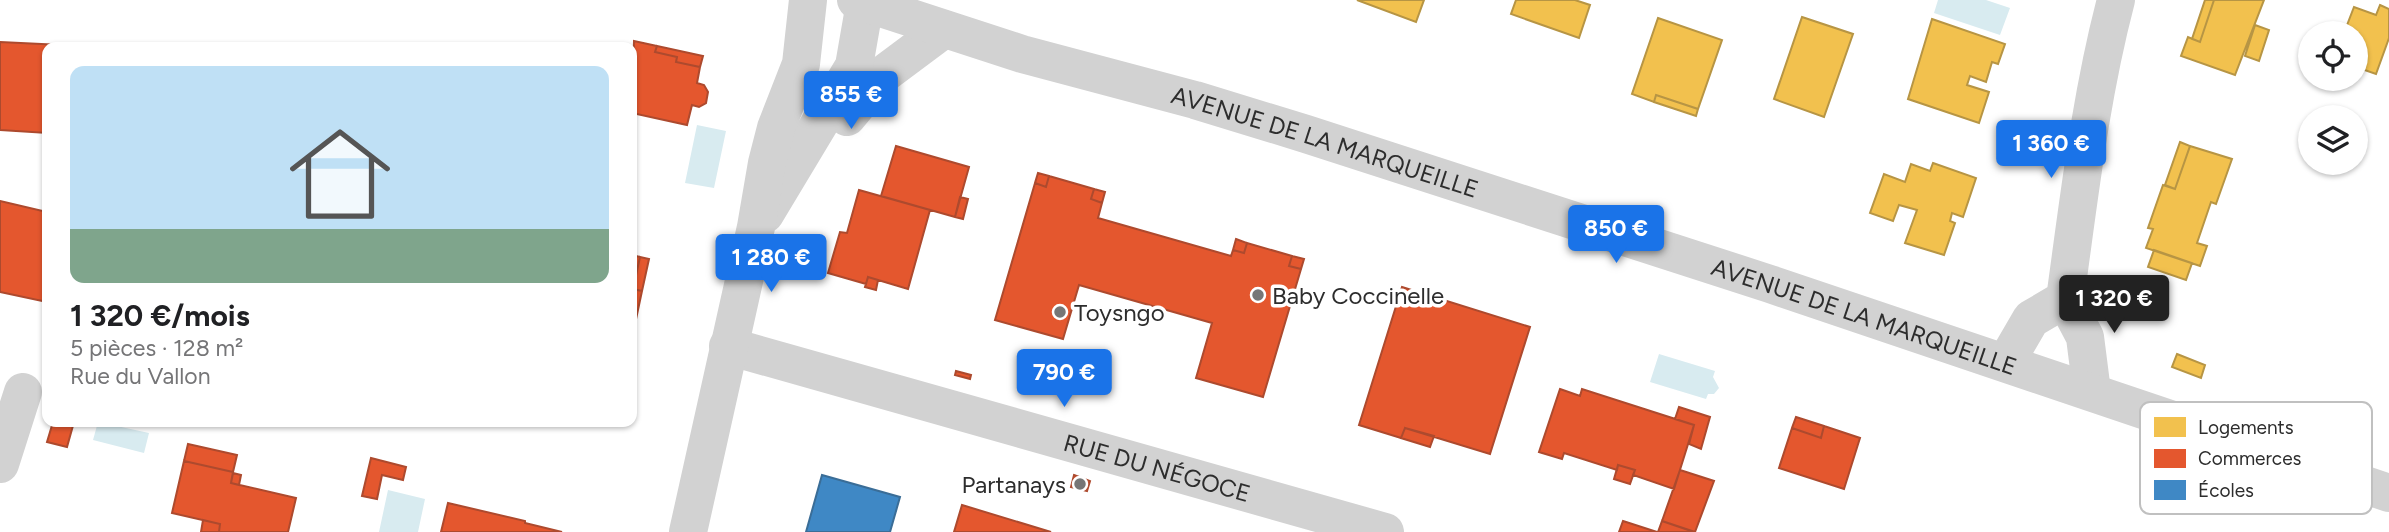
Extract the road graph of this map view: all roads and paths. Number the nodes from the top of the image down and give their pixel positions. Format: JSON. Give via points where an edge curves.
{"nodes":[{"id":1,"x":808,"y":0,"type":"edge"},
{"id":2,"x":2116,"y":0,"type":"edge"},
{"id":3,"x":860,"y":1,"type":"edge"},
{"id":4,"x":944,"y":29,"type":"junction"},
{"id":5,"x":786,"y":183,"type":"junction"},
{"id":6,"x":756,"y":228,"type":"junction"},
{"id":7,"x":2065,"y":299,"type":"junction"},
{"id":8,"x":728,"y":346,"type":"junction"},
{"id":9,"x":2006,"y":362,"type":"junction"},
{"id":10,"x":23,"y":392,"type":"dead end"},
{"id":11,"x":2092,"y":392,"type":"junction"},
{"id":12,"x":2140,"y":408,"type":"edge"},
{"id":13,"x":0,"y":464,"type":"edge"},
{"id":14,"x":2372,"y":486,"type":"edge"},
{"id":15,"x":2389,"y":492,"type":"edge"},
{"id":16,"x":688,"y":532,"type":"edge"},
{"id":17,"x":1385,"y":532,"type":"edge"}],
"edges":[{"from":1,"to":6,"type":"street","via":[[801,64],[776,128]]},
{"from":2,"to":7,"type":"street","via":[[2085,141]]},
{"from":3,"to":4,"type":"street","name":"AVENUE DE LA MARQUEILLE"},
{"from":3,"to":5,"type":"street","via":[[855,66]]},
{"from":4,"to":5,"type":"street","via":[[881,76]]},
{"from":4,"to":9,"type":"street","name":"AVENUE DE LA MARQUEILLE","via":[[1306,134]]},
{"from":5,"to":6,"type":"street"},
{"from":6,"to":8,"type":"street"},
{"from":7,"to":9,"type":"street","via":[[2031,319]]},
{"from":7,"to":11,"type":"street","via":[[2085,337]]},
{"from":8,"to":16,"type":"street"},
{"from":8,"to":17,"type":"street","name":"RUE DU NÉGOCE"},
{"from":9,"to":11,"type":"street","name":"AVENUE DE LA MARQUEILLE"},
{"from":10,"to":13,"type":"street"},
{"from":11,"to":12,"type":"street","name":"AVENUE DE LA MARQUEILLE"},
{"from":14,"to":15,"type":"street","name":"AVENUE DE LA MARQUEILLE"}]}
